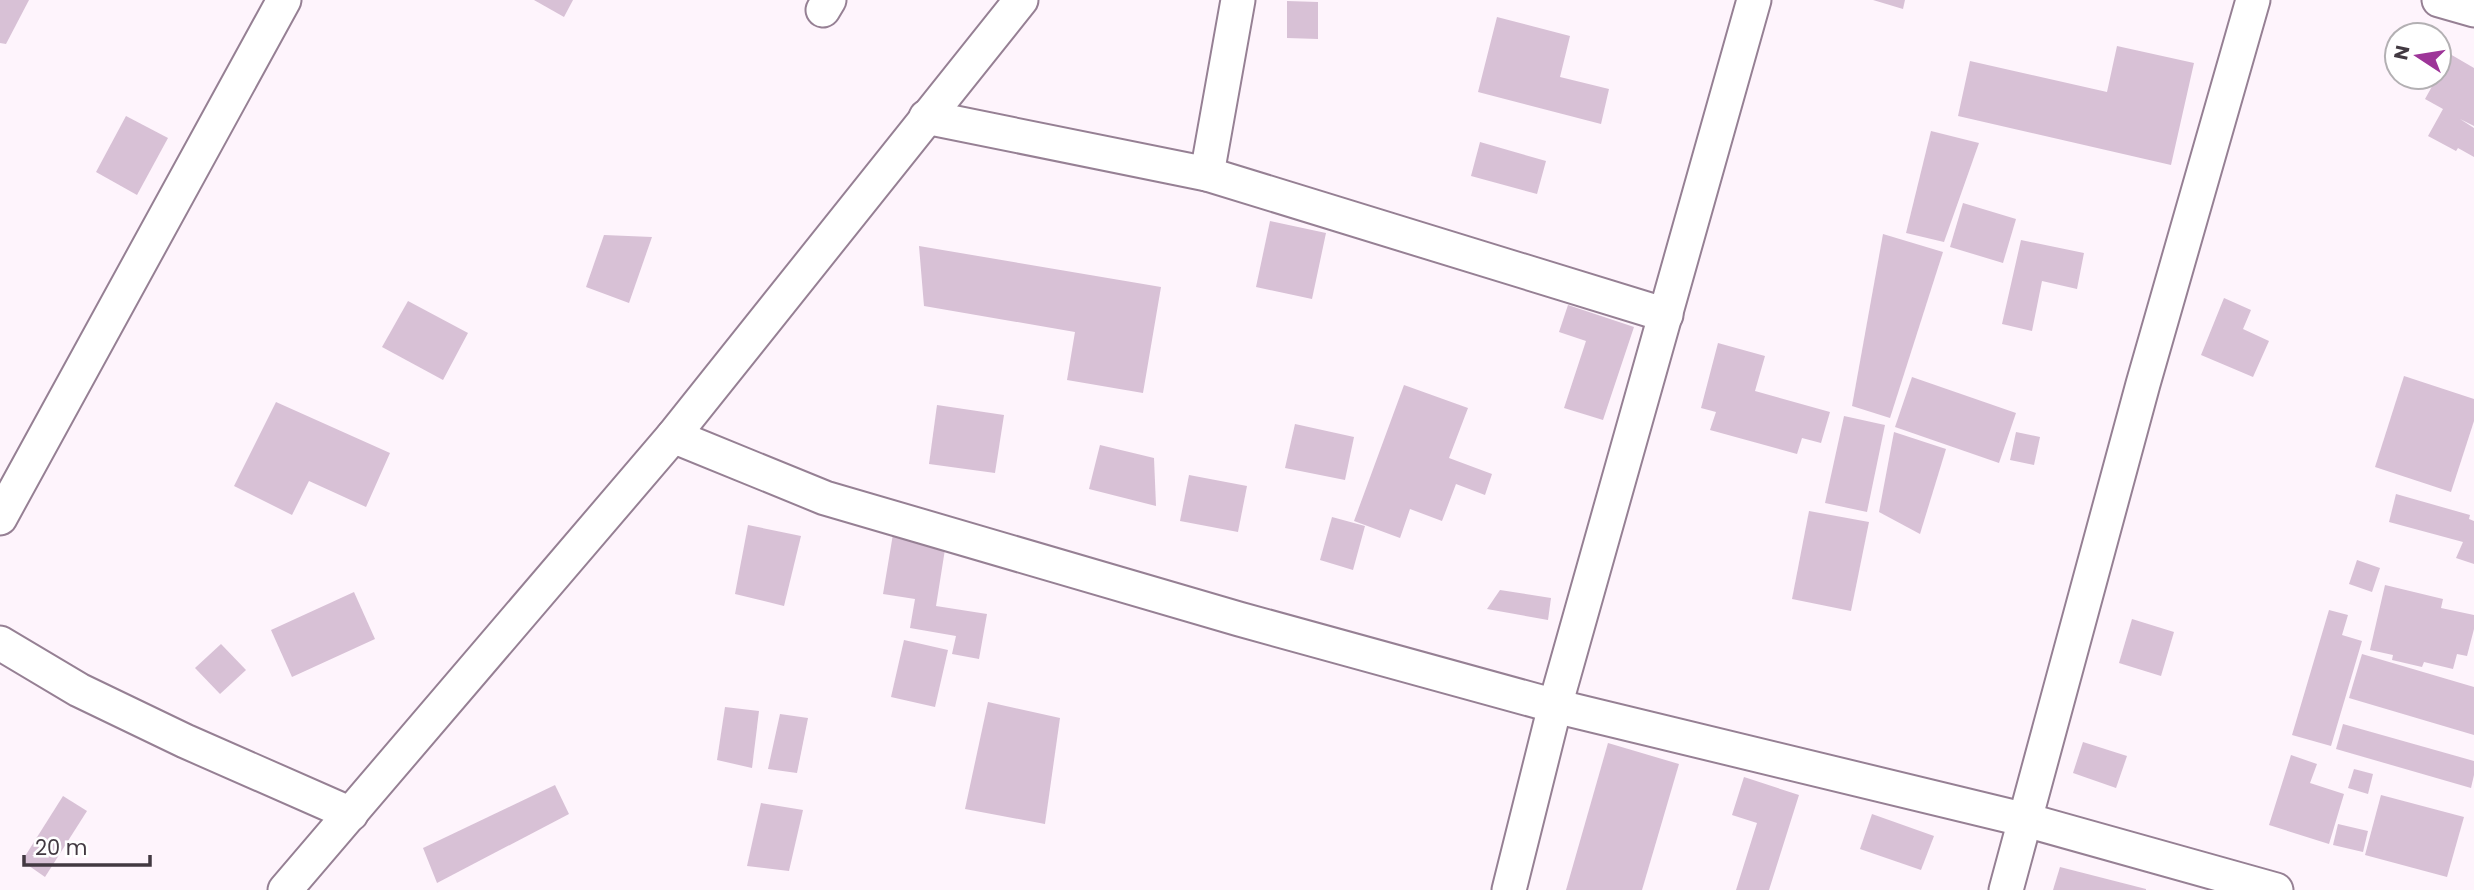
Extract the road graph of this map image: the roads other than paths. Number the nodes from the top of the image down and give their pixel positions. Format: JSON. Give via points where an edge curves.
{"nodes":[{"id":1,"x":284,"y":0,"type":"edge"},
{"id":2,"x":1021,"y":0,"type":"edge"},
{"id":3,"x":1238,"y":0,"type":"edge"},
{"id":4,"x":1754,"y":0,"type":"edge"},
{"id":5,"x":2252,"y":0,"type":"edge"},
{"id":6,"x":2440,"y":0,"type":"edge"},
{"id":7,"x":2474,"y":10,"type":"edge"},
{"id":8,"x":926,"y":117,"type":"junction"},
{"id":9,"x":1207,"y":174,"type":"junction"},
{"id":10,"x":1666,"y":315,"type":"junction"},
{"id":11,"x":673,"y":436,"type":"junction"},
{"id":12,"x":0,"y":518,"type":"edge"},
{"id":13,"x":0,"y":643,"type":"edge"},
{"id":14,"x":1555,"y":706,"type":"junction"},
{"id":15,"x":351,"y":814,"type":"junction"},
{"id":16,"x":2026,"y":820,"type":"junction"},
{"id":17,"x":292,"y":889,"type":"edge"},
{"id":18,"x":1509,"y":890,"type":"edge"},
{"id":19,"x":2006,"y":890,"type":"edge"},
{"id":20,"x":2276,"y":890,"type":"edge"}],
"edges":[{"from":1,"to":12,"type":"street"},
{"from":2,"to":8,"type":"street"},
{"from":3,"to":9,"type":"street"},
{"from":4,"to":10,"type":"street"},
{"from":5,"to":16,"type":"street"},
{"from":6,"to":7,"type":"street"},
{"from":8,"to":9,"type":"street"},
{"from":8,"to":11,"type":"street"},
{"from":9,"to":10,"type":"street"},
{"from":10,"to":14,"type":"street"},
{"from":11,"to":14,"type":"street","via":[[825,498]]},
{"from":11,"to":15,"type":"street"},
{"from":13,"to":15,"type":"street","via":[[79,690]]},
{"from":14,"to":16,"type":"street"},
{"from":14,"to":18,"type":"street"},
{"from":15,"to":17,"type":"street"},
{"from":16,"to":19,"type":"street"},
{"from":16,"to":20,"type":"street"}]}
